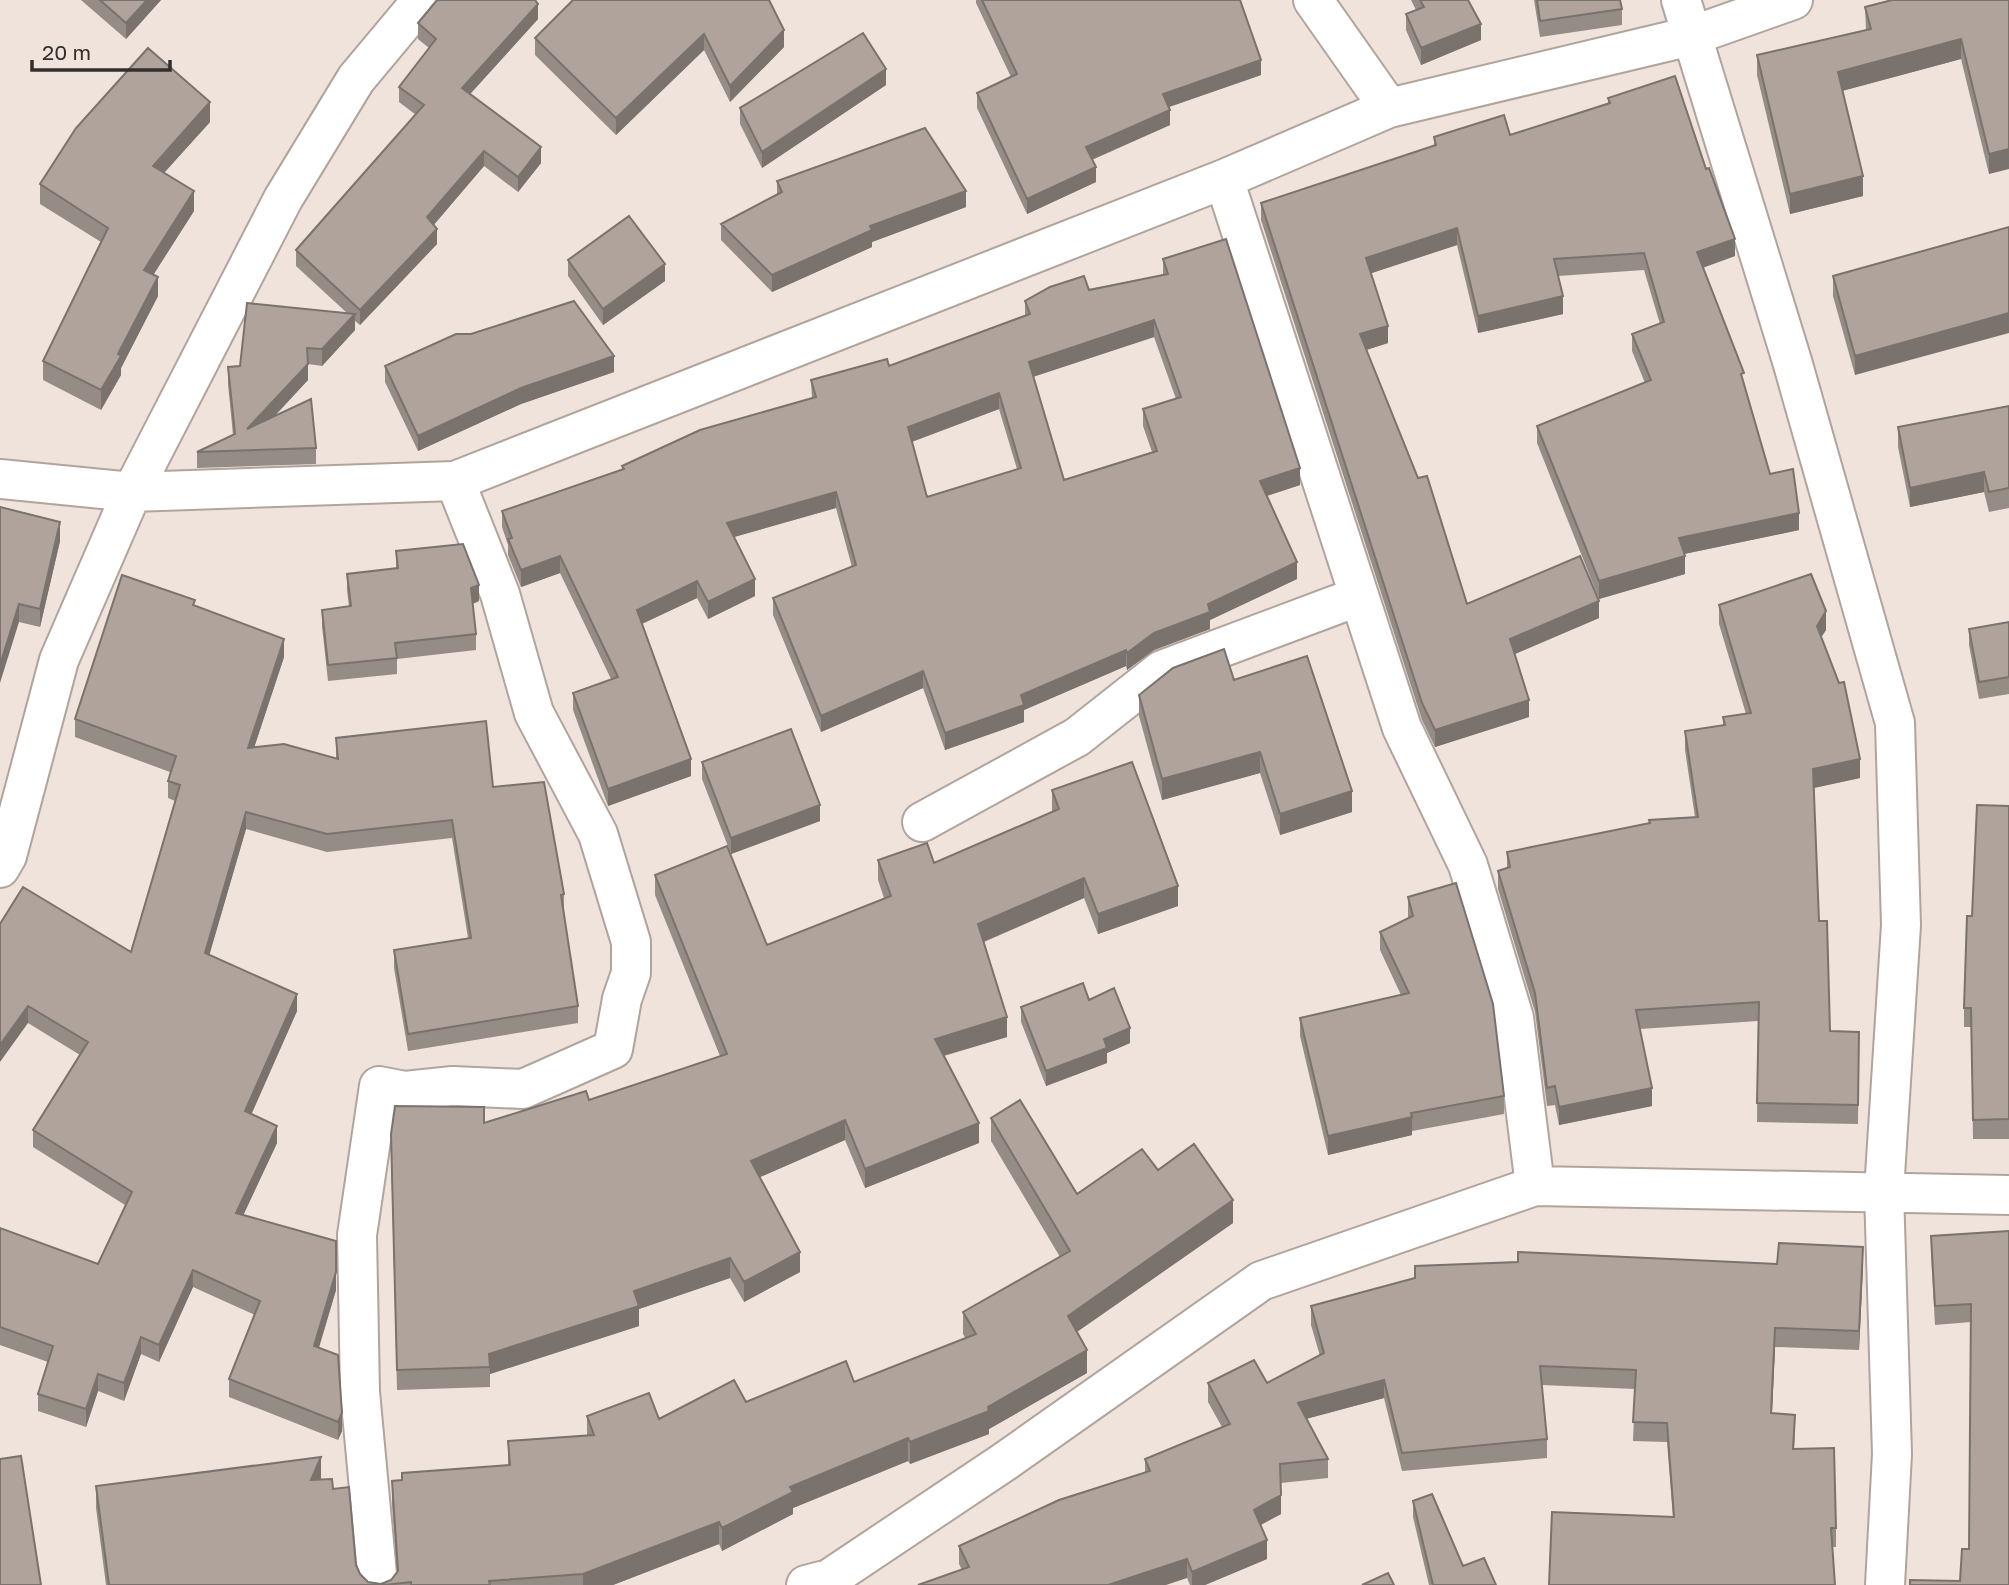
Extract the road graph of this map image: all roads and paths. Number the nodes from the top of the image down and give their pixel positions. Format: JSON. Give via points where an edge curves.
{"nodes":[{"id":1,"x":422,"y":0,"type":"edge"},
{"id":2,"x":1312,"y":0,"type":"edge"},
{"id":3,"x":1681,"y":0,"type":"edge"},
{"id":4,"x":1793,"y":0,"type":"edge"},
{"id":5,"x":1691,"y":36,"type":"junction"},
{"id":6,"x":1389,"y":108,"type":"junction"},
{"id":7,"x":1224,"y":179,"type":"junction"},
{"id":8,"x":0,"y":479,"type":"edge"},
{"id":9,"x":455,"y":481,"type":"junction"},
{"id":10,"x":132,"y":492,"type":"junction"},
{"id":11,"x":1357,"y":597,"type":"junction"},
{"id":12,"x":922,"y":822,"type":"dead end"},
{"id":13,"x":0,"y":868,"type":"edge"},
{"id":14,"x":1535,"y":1186,"type":"junction"},
{"id":15,"x":1884,"y":1191,"type":"junction"},
{"id":16,"x":2009,"y":1195,"type":"edge"},
{"id":17,"x":378,"y":1585,"type":"edge"},
{"id":18,"x":806,"y":1585,"type":"edge"},
{"id":19,"x":1885,"y":1585,"type":"edge"}],
"edges":[{"from":1,"to":10,"type":"street","via":[[355,79],[284,199]]},
{"from":2,"to":6,"type":"street"},
{"from":3,"to":5,"type":"street"},
{"from":4,"to":5,"type":"street"},
{"from":5,"to":6,"type":"street"},
{"from":5,"to":15,"type":"street","via":[[1792,361],[1895,723],[1901,925]]},
{"from":6,"to":7,"type":"street"},
{"from":7,"to":9,"type":"street"},
{"from":7,"to":11,"type":"street"},
{"from":8,"to":10,"type":"street"},
{"from":9,"to":10,"type":"street"},
{"from":9,"to":17,"type":"street","via":[[500,594],[534,713],[598,834],[631,942],[631,973],[613,1049],[523,1088],[453,1086],[405,1091],[379,1086],[357,1235],[360,1392]]},
{"from":10,"to":13,"type":"street","via":[[59,660]]},
{"from":11,"to":12,"type":"street","via":[[1162,670],[1077,737]]},
{"from":11,"to":14,"type":"street","via":[[1402,728],[1468,865],[1514,1018]]},
{"from":14,"to":15,"type":"street"},
{"from":14,"to":18,"type":"street","via":[[1261,1281],[830,1579]]},
{"from":15,"to":16,"type":"street"},
{"from":15,"to":19,"type":"street","via":[[1892,1454]]}]}
